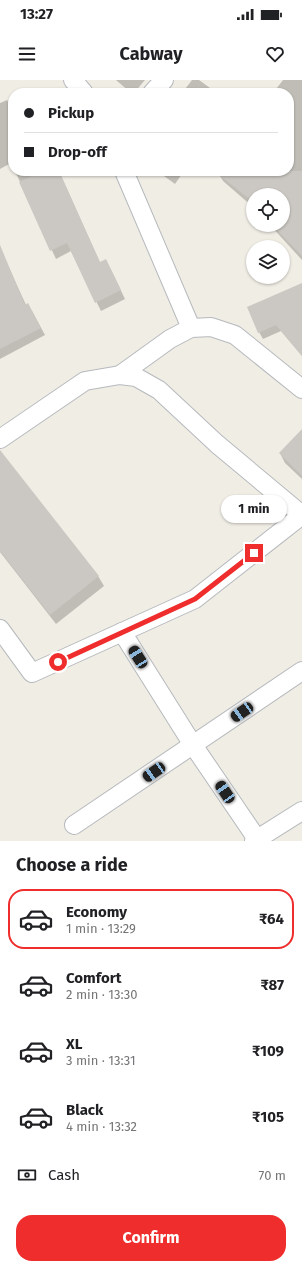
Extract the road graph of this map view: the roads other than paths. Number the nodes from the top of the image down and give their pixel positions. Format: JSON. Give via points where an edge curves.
{"nodes":[{"id":1,"x":73,"y":80,"type":"edge"},
{"id":2,"x":164,"y":80,"type":"edge"},
{"id":3,"x":80,"y":88,"type":"edge"},
{"id":4,"x":157,"y":88,"type":"edge"},
{"id":5,"x":126,"y":176,"type":"edge"},
{"id":6,"x":191,"y":328,"type":"junction"},
{"id":7,"x":120,"y":375,"type":"junction"},
{"id":8,"x":302,"y":388,"type":"edge"},
{"id":9,"x":0,"y":439,"type":"edge"},
{"id":10,"x":302,"y":515,"type":"edge"},
{"id":11,"x":0,"y":629,"type":"edge"},
{"id":12,"x":122,"y":632,"type":"junction"},
{"id":13,"x":302,"y":671,"type":"edge"},
{"id":14,"x":193,"y":745,"type":"junction"},
{"id":15,"x":302,"y":811,"type":"edge"},
{"id":16,"x":74,"y":825,"type":"dead end"},
{"id":17,"x":255,"y":840,"type":"edge"}],
"edges":[{"from":1,"to":3,"type":"street"},
{"from":2,"to":4,"type":"street"},
{"from":5,"to":6,"type":"street"},
{"from":6,"to":7,"type":"street","via":[[170,339]]},
{"from":6,"to":8,"type":"street","via":[[211,327],[235,335]]},
{"from":7,"to":9,"type":"street","via":[[85,381]]},
{"from":7,"to":10,"type":"street","via":[[136,377],[159,390],[217,444]]},
{"from":10,"to":12,"type":"street","via":[[195,599]]},
{"from":11,"to":12,"type":"street","via":[[32,673]]},
{"from":12,"to":14,"type":"street"},
{"from":13,"to":14,"type":"street"},
{"from":14,"to":16,"type":"street"},
{"from":14,"to":17,"type":"street"},
{"from":15,"to":17,"type":"street"}]}
